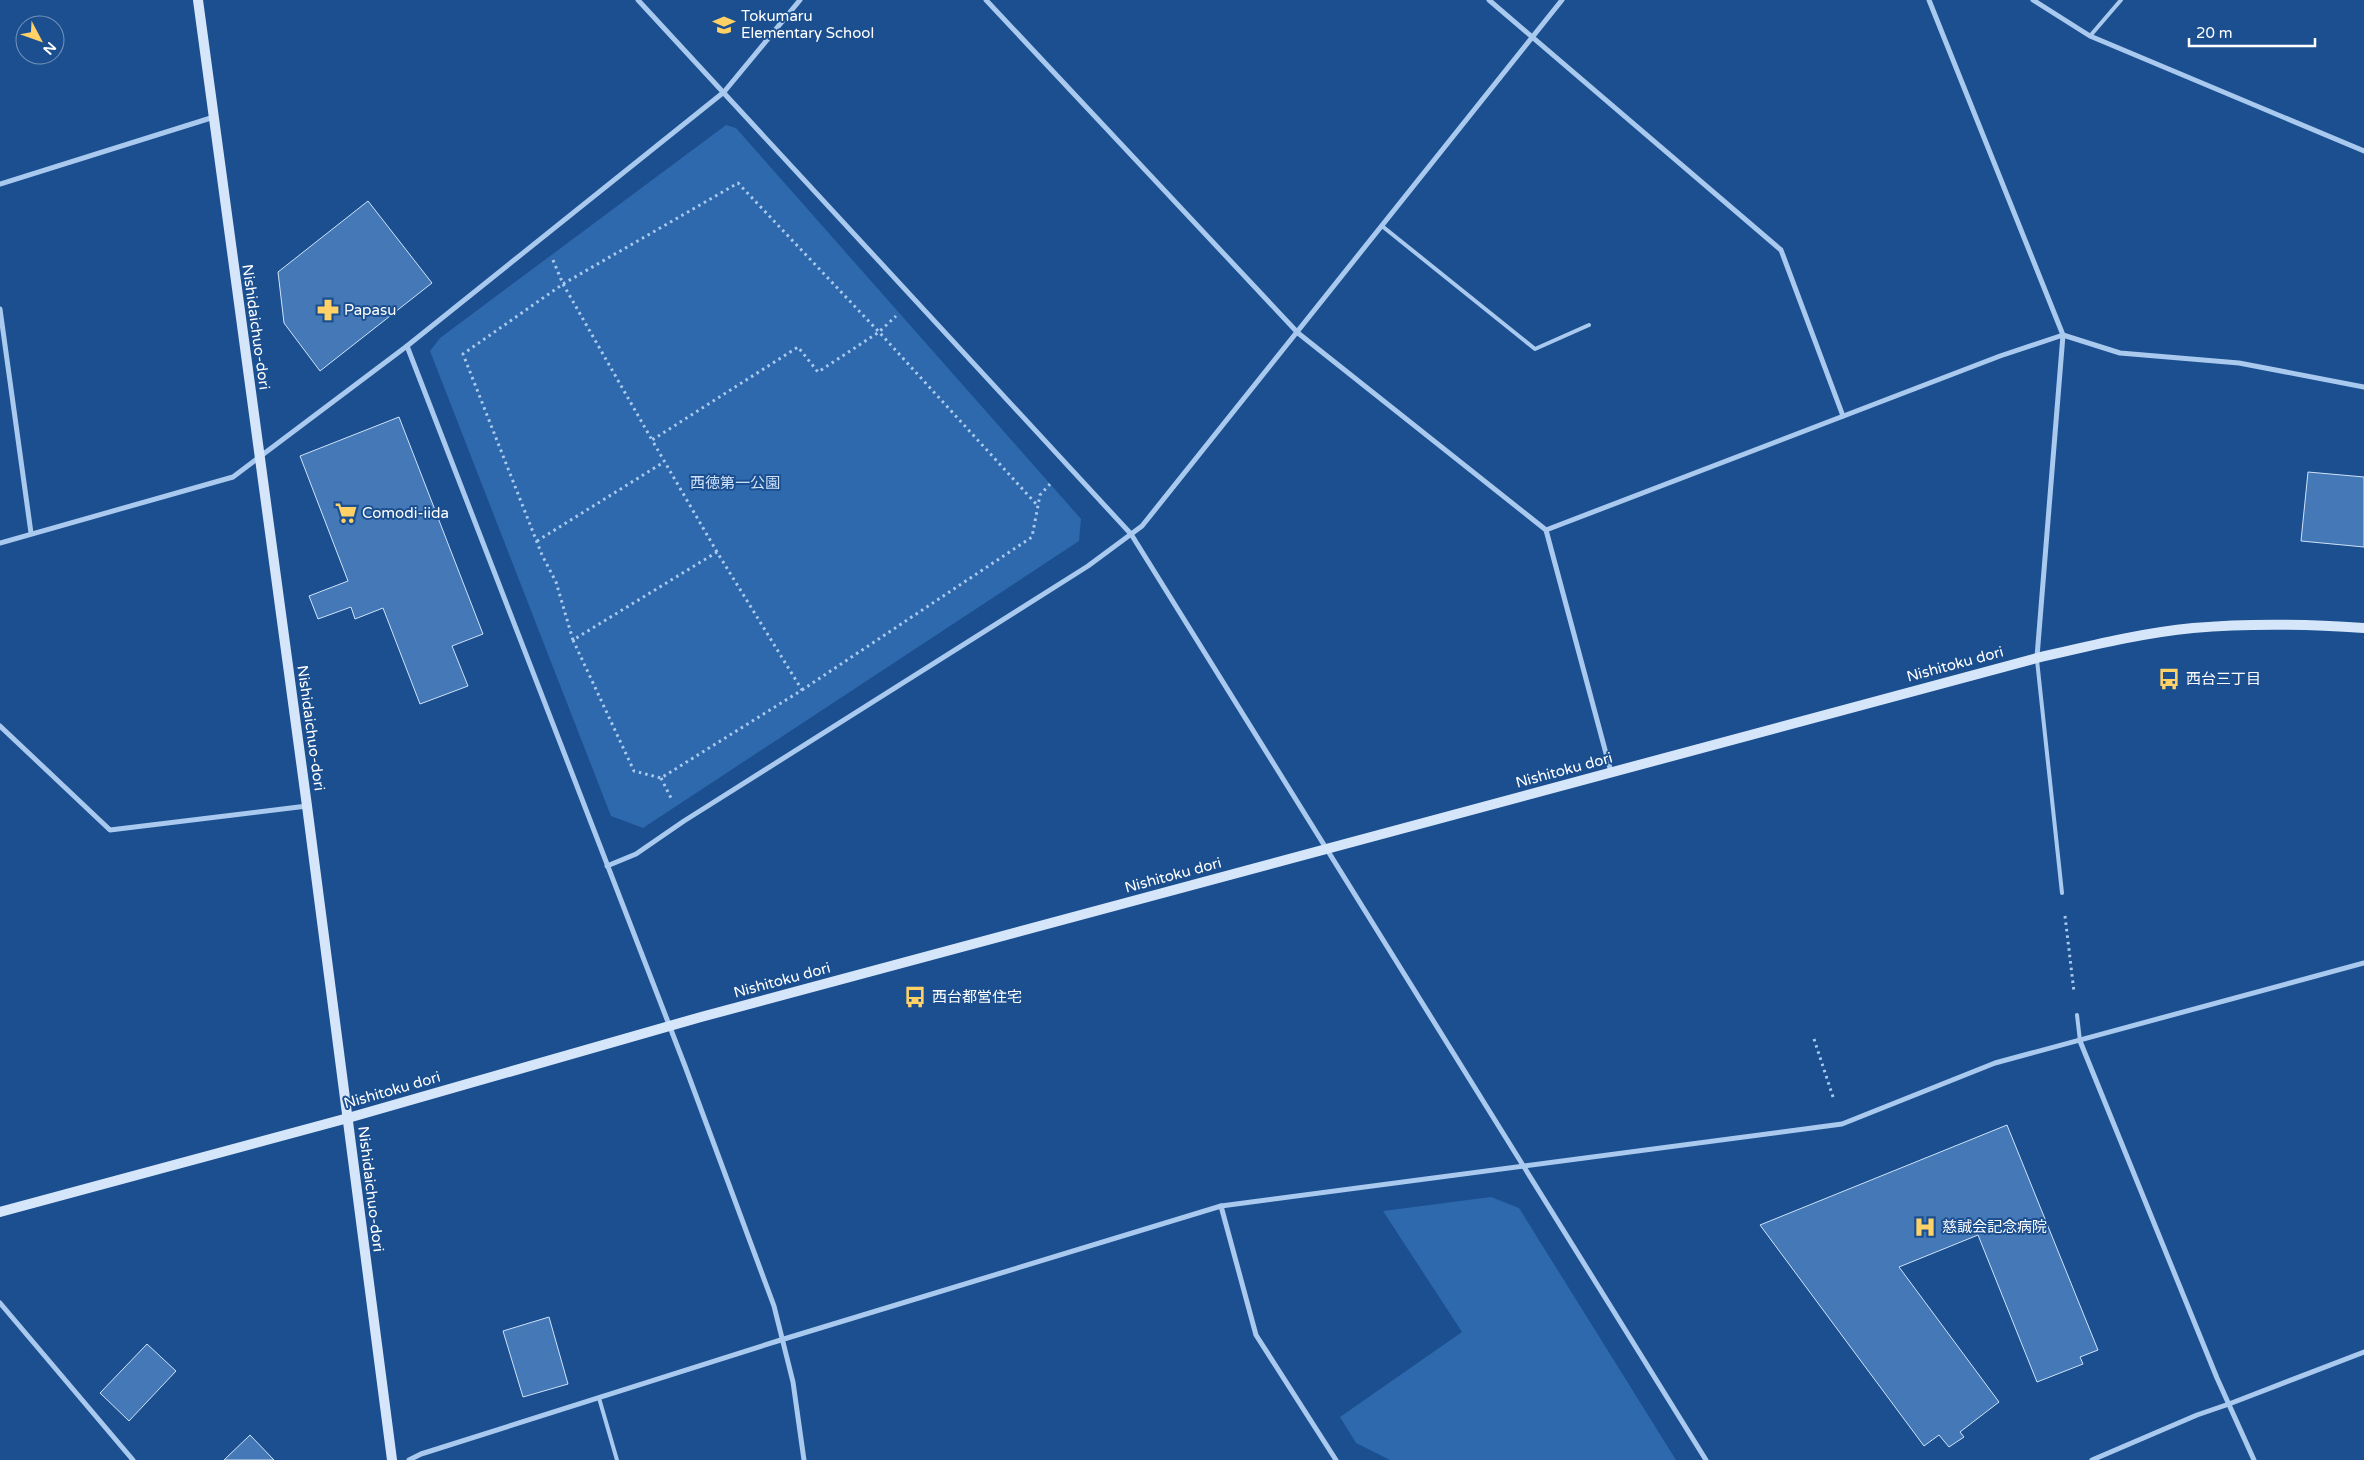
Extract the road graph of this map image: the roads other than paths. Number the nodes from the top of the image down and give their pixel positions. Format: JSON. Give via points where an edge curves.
{"nodes":[{"id":1,"x":198,"y":0,"type":"edge"},
{"id":2,"x":638,"y":0,"type":"edge"},
{"id":3,"x":800,"y":0,"type":"edge"},
{"id":4,"x":986,"y":0,"type":"edge"},
{"id":5,"x":1489,"y":0,"type":"edge"},
{"id":6,"x":1562,"y":0,"type":"edge"},
{"id":7,"x":1928,"y":0,"type":"edge"},
{"id":8,"x":2033,"y":0,"type":"edge"},
{"id":9,"x":2121,"y":0,"type":"edge"},
{"id":10,"x":2090,"y":36,"type":"junction"},
{"id":11,"x":1533,"y":38,"type":"junction"},
{"id":12,"x":724,"y":92,"type":"junction"},
{"id":13,"x":214,"y":117,"type":"junction"},
{"id":14,"x":2364,"y":151,"type":"edge"},
{"id":15,"x":0,"y":184,"type":"edge"},
{"id":16,"x":1382,"y":226,"type":"junction"},
{"id":17,"x":0,"y":309,"type":"edge"},
{"id":18,"x":1589,"y":325,"type":"dead end"},
{"id":19,"x":1298,"y":333,"type":"junction"},
{"id":20,"x":2063,"y":335,"type":"junction"},
{"id":21,"x":407,"y":346,"type":"junction"},
{"id":22,"x":2364,"y":387,"type":"edge"},
{"id":23,"x":1843,"y":416,"type":"junction"},
{"id":24,"x":259,"y":458,"type":"junction"},
{"id":25,"x":1546,"y":530,"type":"junction"},
{"id":26,"x":31,"y":533,"type":"junction"},
{"id":27,"x":1131,"y":534,"type":"junction"},
{"id":28,"x":0,"y":543,"type":"edge"},
{"id":29,"x":2364,"y":628,"type":"edge"},
{"id":30,"x":2037,"y":658,"type":"junction"},
{"id":31,"x":0,"y":726,"type":"edge"},
{"id":32,"x":1612,"y":772,"type":"junction"},
{"id":33,"x":307,"y":806,"type":"junction"},
{"id":34,"x":1326,"y":850,"type":"junction"},
{"id":35,"x":607,"y":866,"type":"junction"},
{"id":36,"x":2062,"y":893,"type":"road end"},
{"id":37,"x":2364,"y":963,"type":"edge"},
{"id":38,"x":2077,"y":1015,"type":"road end"},
{"id":39,"x":669,"y":1026,"type":"junction"},
{"id":40,"x":2080,"y":1041,"type":"junction"},
{"id":41,"x":348,"y":1118,"type":"junction"},
{"id":42,"x":1524,"y":1166,"type":"junction"},
{"id":43,"x":1222,"y":1206,"type":"junction"},
{"id":44,"x":0,"y":1212,"type":"edge"},
{"id":45,"x":0,"y":1303,"type":"edge"},
{"id":46,"x":784,"y":1340,"type":"junction"},
{"id":47,"x":2364,"y":1352,"type":"edge"},
{"id":48,"x":599,"y":1398,"type":"junction"},
{"id":49,"x":2229,"y":1404,"type":"junction"},
{"id":50,"x":133,"y":1460,"type":"edge"},
{"id":51,"x":392,"y":1460,"type":"edge"},
{"id":52,"x":409,"y":1460,"type":"edge"},
{"id":53,"x":617,"y":1460,"type":"edge"},
{"id":54,"x":804,"y":1460,"type":"edge"},
{"id":55,"x":1336,"y":1460,"type":"edge"},
{"id":56,"x":1706,"y":1460,"type":"edge"},
{"id":57,"x":2092,"y":1460,"type":"edge"},
{"id":58,"x":2254,"y":1460,"type":"edge"}],
"edges":[{"from":1,"to":13,"type":"street","name":"Nishidaichuo-dori"},
{"from":2,"to":12,"type":"street"},
{"from":3,"to":12,"type":"street"},
{"from":4,"to":19,"type":"street"},
{"from":5,"to":11,"type":"street"},
{"from":6,"to":11,"type":"street"},
{"from":7,"to":20,"type":"street"},
{"from":8,"to":10,"type":"street"},
{"from":9,"to":10,"type":"lane"},
{"from":10,"to":14,"type":"street"},
{"from":11,"to":16,"type":"street"},
{"from":11,"to":23,"type":"street","via":[[1781,250]]},
{"from":12,"to":21,"type":"street"},
{"from":12,"to":27,"type":"street"},
{"from":13,"to":15,"type":"street"},
{"from":13,"to":24,"type":"street","name":"Nishidaichuo-dori"},
{"from":16,"to":18,"type":"lane","via":[[1534,349]]},
{"from":16,"to":19,"type":"street"},
{"from":17,"to":26,"type":"street"},
{"from":19,"to":25,"type":"street"},
{"from":19,"to":27,"type":"street","via":[[1150,516]]},
{"from":20,"to":22,"type":"street","via":[[2120,353],[2239,363]]},
{"from":20,"to":23,"type":"street"},
{"from":20,"to":30,"type":"street"},
{"from":21,"to":24,"type":"street"},
{"from":21,"to":35,"type":"street"},
{"from":23,"to":25,"type":"street"},
{"from":24,"to":26,"type":"street","via":[[233,477]]},
{"from":24,"to":33,"type":"street","name":"Nishidaichuo-dori"},
{"from":25,"to":32,"type":"street"},
{"from":26,"to":28,"type":"street"},
{"from":27,"to":34,"type":"street"},
{"from":27,"to":35,"type":"street","via":[[1088,566],[636,854]]},
{"from":29,"to":30,"type":"street","name":"Nishitoku dori","via":[[2270,624],[2192,628],[2116,640]]},
{"from":30,"to":32,"type":"street","name":"Nishitoku dori"},
{"from":30,"to":36,"type":"lane"},
{"from":31,"to":33,"type":"street","via":[[110,830]]},
{"from":32,"to":34,"type":"street","name":"Nishitoku dori"},
{"from":33,"to":41,"type":"street","name":"Nishidaichuo-dori"},
{"from":34,"to":39,"type":"street","name":"Nishitoku dori"},
{"from":34,"to":42,"type":"street"},
{"from":35,"to":39,"type":"street"},
{"from":37,"to":40,"type":"street"},
{"from":38,"to":40,"type":"lane"},
{"from":39,"to":41,"type":"street","name":"Nishitoku dori"},
{"from":39,"to":46,"type":"street"},
{"from":40,"to":42,"type":"street","via":[[1995,1063],[1842,1124]]},
{"from":40,"to":49,"type":"street"},
{"from":41,"to":44,"type":"street","name":"Nishitoku dori"},
{"from":41,"to":51,"type":"street","name":"Nishidaichuo-dori"},
{"from":42,"to":43,"type":"street"},
{"from":42,"to":56,"type":"street"},
{"from":43,"to":46,"type":"street"},
{"from":43,"to":55,"type":"street","via":[[1256,1335]]},
{"from":45,"to":50,"type":"street"},
{"from":46,"to":48,"type":"street"},
{"from":46,"to":54,"type":"street"},
{"from":47,"to":49,"type":"street"},
{"from":48,"to":52,"type":"street"},
{"from":48,"to":53,"type":"lane"},
{"from":49,"to":57,"type":"street","via":[[2197,1414]]},
{"from":49,"to":58,"type":"street"}]}
